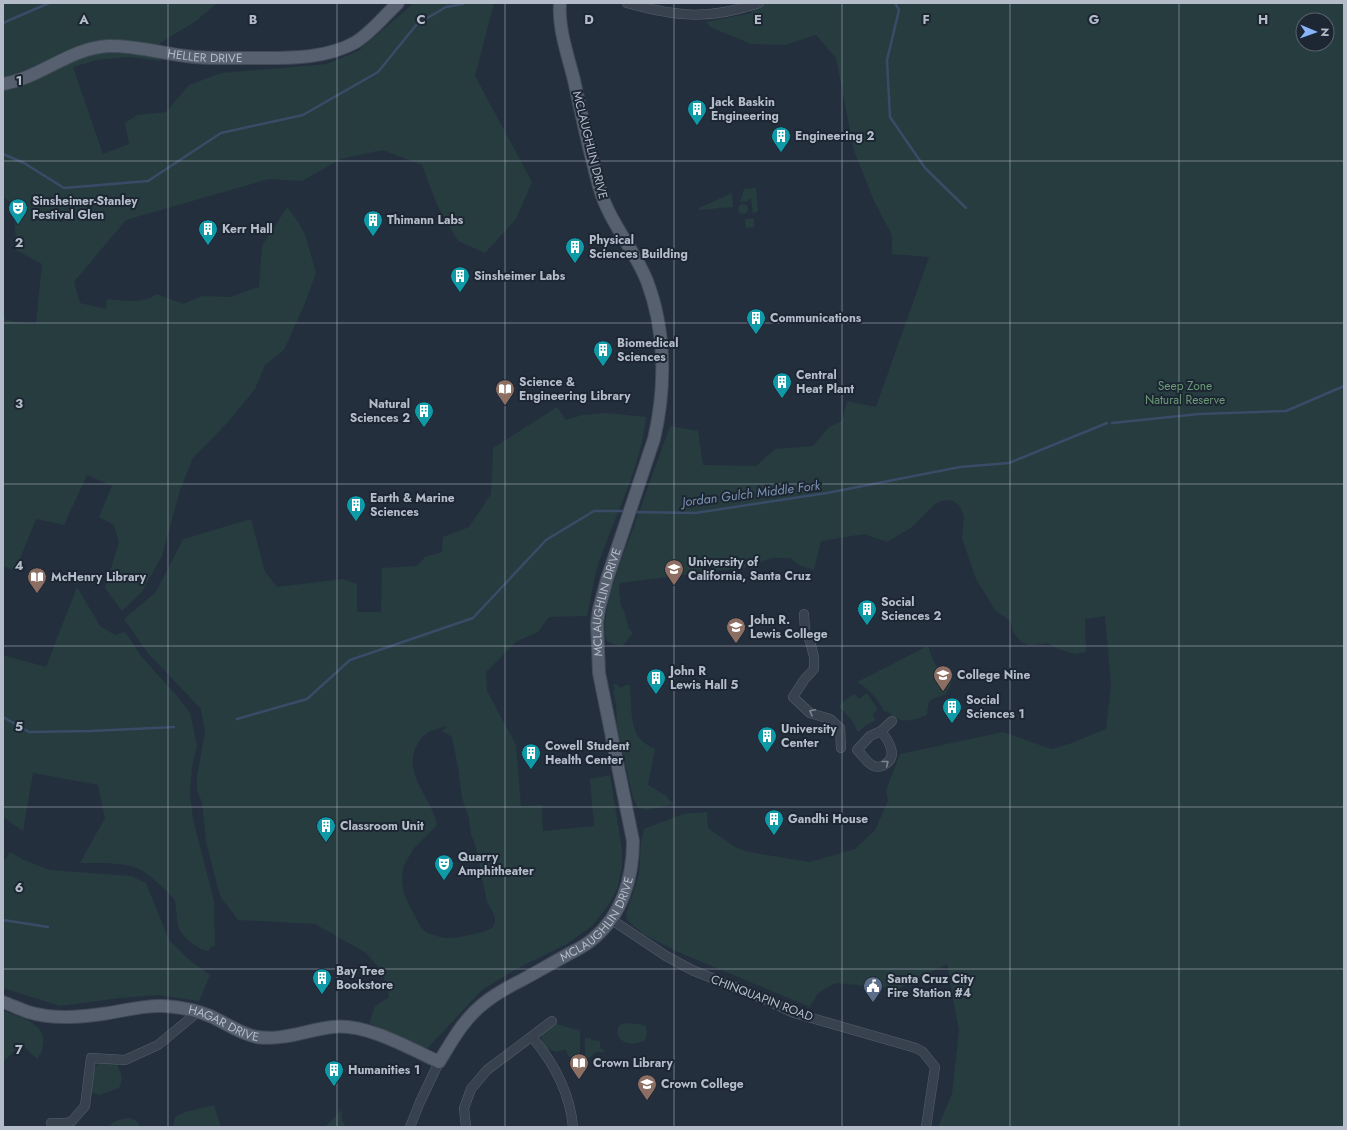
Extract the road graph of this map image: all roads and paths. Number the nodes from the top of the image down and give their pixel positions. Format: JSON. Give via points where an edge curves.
{"nodes":[{"id":1,"x":398,"y":3,"type":"edge"},
{"id":2,"x":560,"y":3,"type":"edge"},
{"id":3,"x":627,"y":3,"type":"edge"},
{"id":4,"x":759,"y":3,"type":"edge"},
{"id":5,"x":3,"y":84,"type":"edge"},
{"id":6,"x":804,"y":614,"type":"dead end"},
{"id":7,"x":892,"y":721,"type":"dead end"},
{"id":8,"x":881,"y":731,"type":"junction"},
{"id":9,"x":841,"y":748,"type":"dead end"},
{"id":10,"x":612,"y":920,"type":"junction"},
{"id":11,"x":3,"y":1002,"type":"edge"},
{"id":12,"x":192,"y":1017,"type":"dead end"},
{"id":13,"x":552,"y":1021,"type":"dead end"},
{"id":14,"x":532,"y":1037,"type":"junction"},
{"id":15,"x":440,"y":1062,"type":"junction"},
{"id":16,"x":51,"y":1123,"type":"dead end"},
{"id":17,"x":410,"y":1127,"type":"edge"},
{"id":18,"x":466,"y":1127,"type":"edge"},
{"id":19,"x":573,"y":1127,"type":"edge"},
{"id":20,"x":926,"y":1127,"type":"edge"}],
"edges":[{"from":1,"to":5,"type":"main road","name":"HELLER DRIVE","via":[[356,42],[320,54],[301,57],[210,59],[107,46],[78,54],[27,77]]},
{"from":2,"to":10,"type":"main road","name":"MCLAUGHLIN DRIVE","via":[[568,56],[599,186],[609,213],[647,281],[662,348],[660,414],[654,439],[599,609],[598,661],[604,704],[633,841],[628,883]]},
{"from":3,"to":4,"type":"street","via":[[668,13],[694,15],[739,10]]},
{"from":9,"to":6,"type":"street","one_way":true,"via":[[840,728],[830,719],[810,713],[793,697],[814,669],[814,657],[805,630]]},
{"from":7,"to":8,"type":"street"},
{"from":8,"to":8,"type":"street","one_way":true,"via":[[870,736],[857,750],[871,765],[880,767],[891,759],[892,749]]},
{"from":10,"to":15,"type":"main road","name":"MCLAUGHLIN DRIVE","via":[[580,948],[482,1004],[460,1028]]},
{"from":10,"to":20,"type":"street","name":"CHINQUAPIN ROAD","via":[[692,970],[794,1013],[923,1052],[935,1068]]},
{"from":11,"to":15,"type":"main road","name":"HAGAR DRIVE","via":[[29,1012],[57,1017],[96,1015],[153,1006],[173,1007],[200,1013],[248,1035],[262,1037],[287,1036],[332,1027],[350,1027],[373,1032]]},
{"from":12,"to":16,"type":"street","via":[[158,1045],[125,1060],[91,1058],[85,1106],[72,1121]]},
{"from":13,"to":14,"type":"street"},
{"from":14,"to":18,"type":"street","via":[[487,1070],[471,1089],[464,1108]]},
{"from":14,"to":19,"type":"street","via":[[557,1071],[568,1099]]},
{"from":15,"to":17,"type":"street","name":"MCLAUGHLIN DRIVE"}]}
